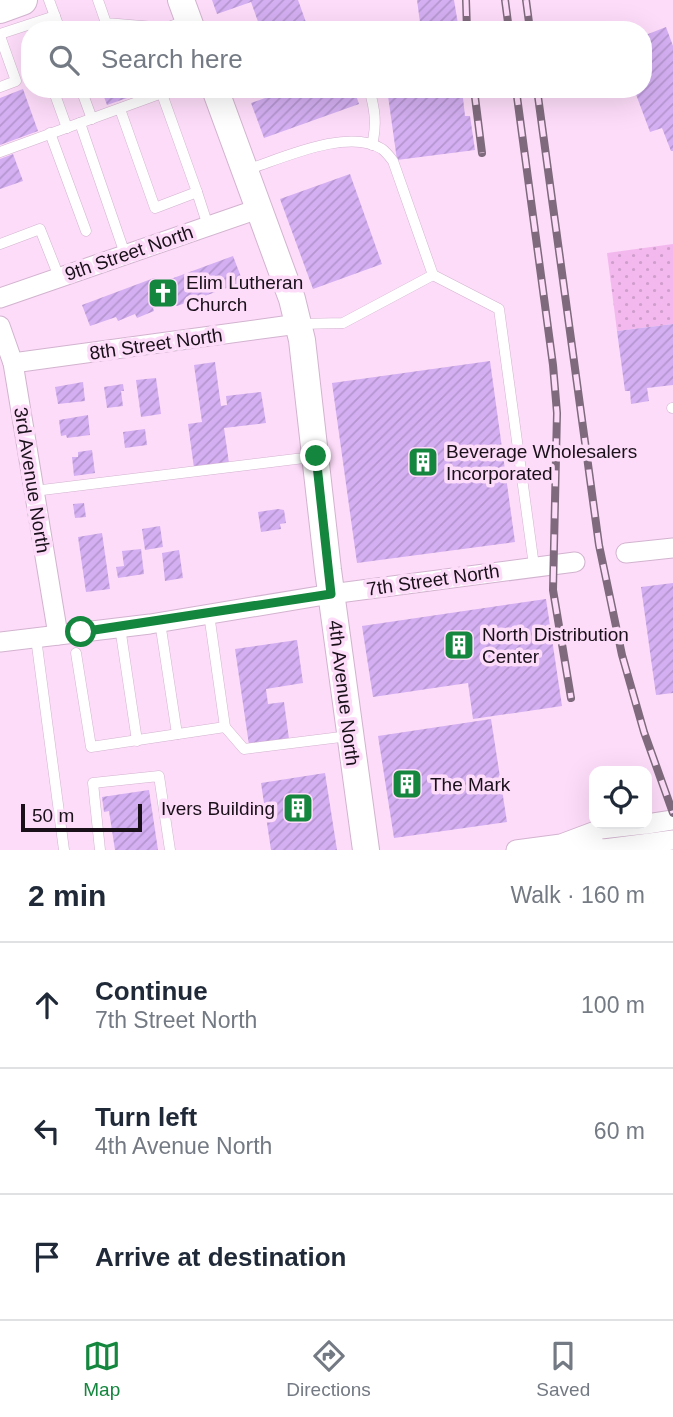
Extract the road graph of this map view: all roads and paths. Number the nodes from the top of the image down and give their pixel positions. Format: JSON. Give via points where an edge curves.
{"nodes":[{"id":1,"x":49,"y":0,"type":"edge"},
{"id":2,"x":98,"y":0,"type":"edge"},
{"id":3,"x":0,"y":8,"type":"edge"},
{"id":4,"x":55,"y":16,"type":"junction"},
{"id":5,"x":28,"y":18,"type":"edge"},
{"id":6,"x":57,"y":21,"type":"edge"},
{"id":7,"x":105,"y":21,"type":"edge"},
{"id":8,"x":21,"y":22,"type":"edge"},
{"id":9,"x":0,"y":35,"type":"edge"},
{"id":10,"x":4,"y":59,"type":"edge"},
{"id":11,"x":0,"y":87,"type":"edge"},
{"id":12,"x":56,"y":98,"type":"edge"},
{"id":13,"x":84,"y":98,"type":"edge"},
{"id":14,"x":150,"y":98,"type":"edge"},
{"id":15,"x":163,"y":98,"type":"edge"},
{"id":16,"x":218,"y":98,"type":"edge"},
{"id":17,"x":372,"y":98,"type":"edge"},
{"id":18,"x":120,"y":108,"type":"junction"},
{"id":19,"x":92,"y":119,"type":"junction"},
{"id":20,"x":79,"y":123,"type":"junction"},
{"id":21,"x":67,"y":128,"type":"junction"},
{"id":22,"x":50,"y":134,"type":"junction"},
{"id":23,"x":372,"y":145,"type":"junction"},
{"id":24,"x":0,"y":152,"type":"edge"},
{"id":25,"x":246,"y":170,"type":"junction"},
{"id":26,"x":197,"y":192,"type":"junction"},
{"id":27,"x":258,"y":209,"type":"junction"},
{"id":28,"x":208,"y":226,"type":"junction"},
{"id":29,"x":86,"y":231,"type":"dead end"},
{"id":30,"x":0,"y":244,"type":"edge"},
{"id":31,"x":125,"y":254,"type":"junction"},
{"id":32,"x":433,"y":275,"type":"junction"},
{"id":33,"x":59,"y":277,"type":"junction"},
{"id":34,"x":0,"y":298,"type":"edge"},
{"id":35,"x":299,"y":324,"type":"junction"},
{"id":36,"x":0,"y":326,"type":"edge"},
{"id":37,"x":6,"y":363,"type":"edge"},
{"id":38,"x":316,"y":456,"type":"junction"},
{"id":39,"x":34,"y":491,"type":"junction"},
{"id":40,"x":673,"y":548,"type":"edge"},
{"id":41,"x":626,"y":553,"type":"dead end"},
{"id":42,"x":575,"y":562,"type":"dead end"},
{"id":43,"x":534,"y":566,"type":"junction"},
{"id":44,"x":331,"y":594,"type":"junction"},
{"id":45,"x":209,"y":614,"type":"junction"},
{"id":46,"x":160,"y":622,"type":"junction"},
{"id":47,"x":120,"y":627,"type":"junction"},
{"id":48,"x":58,"y":635,"type":"junction"},
{"id":49,"x":36,"y":638,"type":"junction"},
{"id":50,"x":0,"y":642,"type":"edge"},
{"id":51,"x":76,"y":653,"type":"dead end"},
{"id":52,"x":225,"y":727,"type":"junction"},
{"id":53,"x":177,"y":734,"type":"junction"},
{"id":54,"x":350,"y":736,"type":"junction"},
{"id":55,"x":137,"y":741,"type":"junction"},
{"id":56,"x":673,"y":820,"type":"edge"},
{"id":57,"x":652,"y":823,"type":"edge"},
{"id":58,"x":601,"y":829,"type":"edge"},
{"id":59,"x":673,"y":840,"type":"edge"},
{"id":60,"x":553,"y":847,"type":"edge"},
{"id":61,"x":64,"y":850,"type":"edge"},
{"id":62,"x":100,"y":850,"type":"edge"},
{"id":63,"x":170,"y":850,"type":"edge"},
{"id":64,"x":366,"y":850,"type":"edge"},
{"id":65,"x":516,"y":850,"type":"edge"}],
"edges":[{"from":1,"to":4,"type":"lane"},
{"from":2,"to":7,"type":"lane"},
{"from":3,"to":5,"type":"main road"},
{"from":4,"to":5,"type":"lane"},
{"from":4,"to":6,"type":"lane"},
{"from":8,"to":9,"type":"lane"},
{"from":9,"to":10,"type":"lane"},
{"from":10,"to":11,"type":"lane","via":[[16,81]]},
{"from":12,"to":21,"type":"lane"},
{"from":13,"to":19,"type":"lane"},
{"from":14,"to":18,"type":"lane"},
{"from":15,"to":26,"type":"lane"},
{"from":16,"to":25,"type":"street","name":"4th Avenue North"},
{"from":17,"to":23,"type":"lane","via":[[376,127]]},
{"from":18,"to":19,"type":"lane"},
{"from":18,"to":26,"type":"lane","via":[[155,208]]},
{"from":19,"to":20,"type":"lane"},
{"from":20,"to":21,"type":"lane"},
{"from":20,"to":31,"type":"lane"},
{"from":21,"to":22,"type":"lane"},
{"from":22,"to":24,"type":"lane"},
{"from":22,"to":29,"type":"lane"},
{"from":23,"to":25,"type":"lane","via":[[354,141],[318,146]]},
{"from":23,"to":32,"type":"lane","via":[[393,161]]},
{"from":25,"to":27,"type":"street","name":"4th Avenue North"},
{"from":26,"to":28,"type":"lane"},
{"from":27,"to":28,"type":"street","name":"9th Street North"},
{"from":27,"to":35,"type":"street","name":"4th Avenue North"},
{"from":28,"to":31,"type":"street","name":"9th Street North"},
{"from":30,"to":33,"type":"lane","via":[[40,229]]},
{"from":31,"to":33,"type":"street","name":"9th Street North"},
{"from":32,"to":35,"type":"lane","via":[[343,323]]},
{"from":32,"to":43,"type":"lane","via":[[499,309]]},
{"from":33,"to":34,"type":"street","name":"9th Street North"},
{"from":35,"to":37,"type":"street","name":"8th Street North"},
{"from":35,"to":38,"type":"street","name":"4th Avenue North"},
{"from":36,"to":37,"type":"street","name":"3rd Avenue North"},
{"from":37,"to":39,"type":"street","name":"3rd Avenue North"},
{"from":38,"to":39,"type":"lane"},
{"from":38,"to":44,"type":"street","name":"4th Avenue North"},
{"from":39,"to":48,"type":"street","name":"3rd Avenue North"},
{"from":40,"to":41,"type":"street"},
{"from":42,"to":43,"type":"street","name":"7th Street North"},
{"from":43,"to":44,"type":"street","name":"7th Street North"},
{"from":44,"to":45,"type":"street","name":"7th Street North"},
{"from":44,"to":54,"type":"street","name":"4th Avenue North"},
{"from":45,"to":46,"type":"street","name":"7th Street North"},
{"from":45,"to":52,"type":"lane"},
{"from":46,"to":47,"type":"street","name":"7th Street North"},
{"from":46,"to":53,"type":"lane"},
{"from":47,"to":48,"type":"street","name":"7th Street North"},
{"from":47,"to":55,"type":"lane"},
{"from":48,"to":49,"type":"street","name":"7th Street North"},
{"from":49,"to":50,"type":"street","name":"7th Street North"},
{"from":49,"to":61,"type":"lane"},
{"from":51,"to":55,"type":"lane","via":[[89,746]]},
{"from":52,"to":53,"type":"lane"},
{"from":52,"to":54,"type":"lane","via":[[244,749]]},
{"from":53,"to":55,"type":"lane"},
{"from":54,"to":64,"type":"street","name":"4th Avenue North"},
{"from":56,"to":57,"type":"street"},
{"from":58,"to":60,"type":"street"},
{"from":59,"to":60,"type":"street","via":[[604,849]]},
{"from":60,"to":65,"type":"street"},
{"from":62,"to":63,"type":"lane","via":[[93,783],[159,776]]}]}
